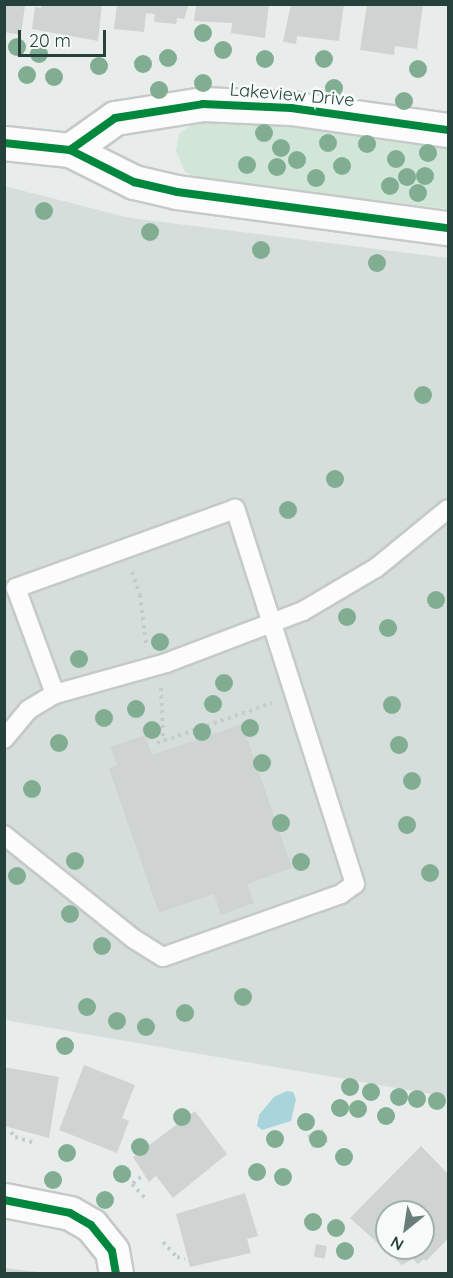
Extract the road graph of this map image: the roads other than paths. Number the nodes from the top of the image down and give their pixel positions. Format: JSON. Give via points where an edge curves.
{"nodes":[{"id":1,"x":448,"y":130,"type":"edge"},
{"id":2,"x":4,"y":143,"type":"edge"},
{"id":3,"x":70,"y":150,"type":"junction"},
{"id":4,"x":448,"y":228,"type":"edge"},
{"id":5,"x":448,"y":509,"type":"edge"},
{"id":6,"x":274,"y":624,"type":"junction"},
{"id":7,"x":55,"y":694,"type":"junction"},
{"id":8,"x":4,"y":739,"type":"edge"},
{"id":9,"x":4,"y":835,"type":"edge"},
{"id":10,"x":4,"y":1200,"type":"edge"},
{"id":11,"x":116,"y":1274,"type":"edge"}],
"edges":[{"from":1,"to":3,"type":"street","name":"Lakeview Drive","via":[[291,108],[203,104],[115,118]]},
{"from":2,"to":3,"type":"street"},
{"from":3,"to":4,"type":"street","via":[[135,182],[166,190]]},
{"from":5,"to":6,"type":"lane","via":[[376,568]]},
{"from":6,"to":7,"type":"lane","via":[[166,663]]},
{"from":6,"to":7,"type":"lane","via":[[235,509],[16,588]]},
{"from":6,"to":9,"type":"lane","via":[[355,884],[341,894],[163,957],[134,939]]},
{"from":7,"to":8,"type":"lane","via":[[27,710]]},
{"from":10,"to":11,"type":"street","via":[[70,1212],[91,1225],[112,1251]]}]}
